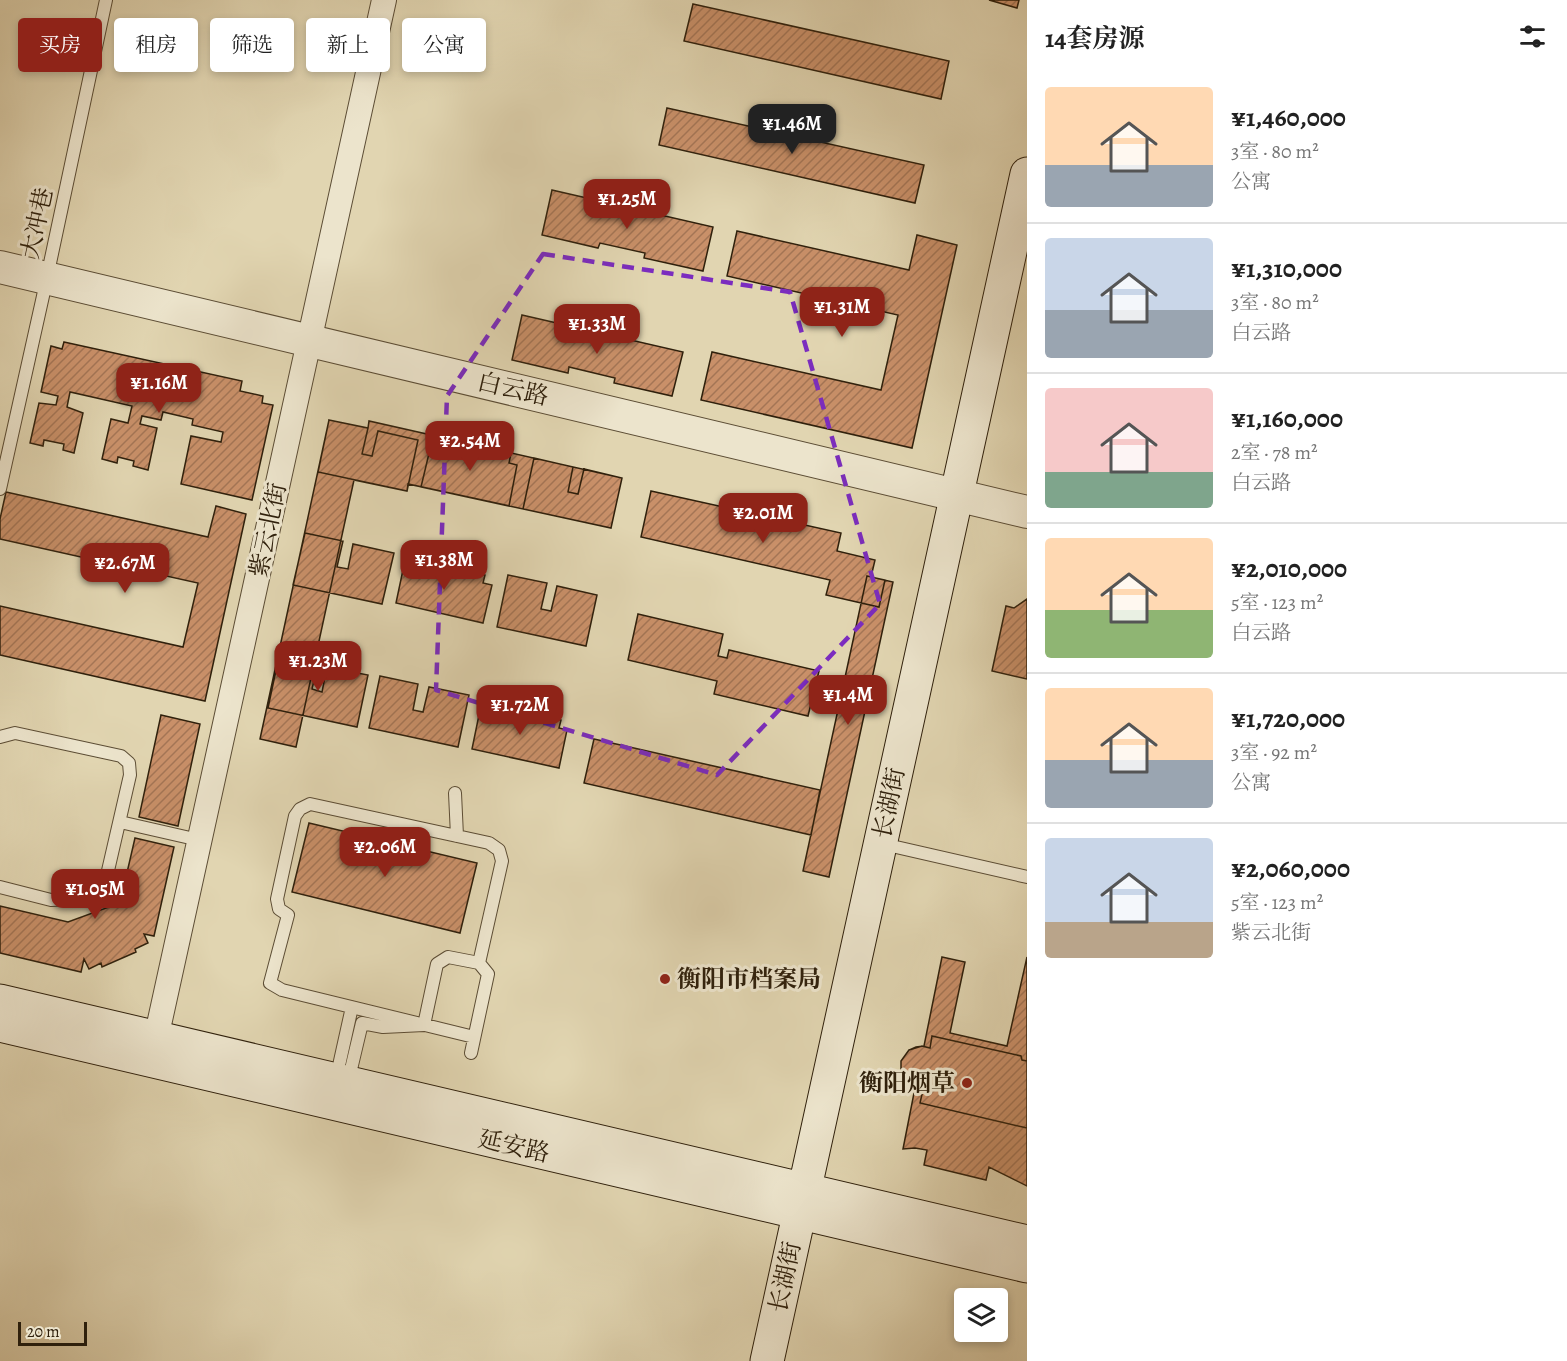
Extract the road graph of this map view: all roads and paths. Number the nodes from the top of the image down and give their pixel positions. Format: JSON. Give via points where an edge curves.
{"nodes":[{"id":1,"x":106,"y":0,"type":"edge"},
{"id":2,"x":384,"y":0,"type":"edge"},
{"id":3,"x":1027,"y":174,"type":"edge"},
{"id":4,"x":1027,"y":249,"type":"edge"},
{"id":5,"x":0,"y":267,"type":"edge"},
{"id":6,"x":0,"y":286,"type":"edge"},
{"id":7,"x":45,"y":287,"type":"junction"},
{"id":8,"x":308,"y":349,"type":"junction"},
{"id":9,"x":0,"y":489,"type":"edge"},
{"id":10,"x":963,"y":505,"type":"junction"},
{"id":11,"x":1027,"y":512,"type":"edge"},
{"id":12,"x":1027,"y":528,"type":"edge"},
{"id":13,"x":0,"y":737,"type":"edge"},
{"id":14,"x":455,"y":793,"type":"dead end"},
{"id":15,"x":120,"y":822,"type":"junction"},
{"id":16,"x":457,"y":836,"type":"junction"},
{"id":17,"x":200,"y":840,"type":"junction"},
{"id":18,"x":896,"y":847,"type":"junction"},
{"id":19,"x":1027,"y":877,"type":"edge"},
{"id":20,"x":0,"y":886,"type":"edge"},
{"id":21,"x":479,"y":963,"type":"junction"},
{"id":22,"x":0,"y":1001,"type":"edge"},
{"id":23,"x":352,"y":1007,"type":"junction"},
{"id":24,"x":424,"y":1024,"type":"junction"},
{"id":25,"x":0,"y":1025,"type":"edge"},
{"id":26,"x":474,"y":1037,"type":"junction"},
{"id":27,"x":154,"y":1049,"type":"junction"},
{"id":28,"x":471,"y":1053,"type":"dead end"},
{"id":29,"x":342,"y":1081,"type":"junction"},
{"id":30,"x":810,"y":1203,"type":"junction"},
{"id":31,"x":1027,"y":1242,"type":"edge"},
{"id":32,"x":1027,"y":1266,"type":"edge"},
{"id":33,"x":767,"y":1361,"type":"edge"},
{"id":34,"x":783,"y":1361,"type":"edge"}],
"edges":[{"from":1,"to":7,"type":"lane","name":"大冲巷"},
{"from":2,"to":8,"type":"street","name":"紫云北街"},
{"from":3,"to":10,"type":"main road","name":"长湖街"},
{"from":4,"to":10,"type":"main road","name":"长湖街"},
{"from":5,"to":7,"type":"street","name":"白云路"},
{"from":6,"to":7,"type":"street","name":"白云路"},
{"from":7,"to":8,"type":"street","name":"白云路"},
{"from":7,"to":9,"type":"lane","name":"大冲巷"},
{"from":8,"to":10,"type":"street","name":"白云路"},
{"from":8,"to":17,"type":"street","name":"紫云北街"},
{"from":10,"to":11,"type":"street","name":"白云路"},
{"from":10,"to":12,"type":"street","name":"白云路"},
{"from":10,"to":18,"type":"main road","name":"长湖街"},
{"from":10,"to":30,"type":"main road","name":"长湖街"},
{"from":13,"to":15,"type":"lane","via":[[15,733],[121,756],[129,763],[130,775]]},
{"from":14,"to":16,"type":"lane"},
{"from":15,"to":17,"type":"lane"},
{"from":15,"to":20,"type":"lane","via":[[107,875],[100,887],[71,899],[51,900]]},
{"from":16,"to":21,"type":"lane","via":[[489,843],[499,850],[502,861]]},
{"from":16,"to":23,"type":"lane","via":[[310,804],[300,808],[295,816],[277,899],[279,909],[288,915],[270,983],[282,990]]},
{"from":17,"to":27,"type":"street","name":"紫云北街"},
{"from":18,"to":19,"type":"lane"},
{"from":18,"to":30,"type":"main road","name":"长湖街"},
{"from":21,"to":24,"type":"lane","via":[[448,957],[437,964]]},
{"from":21,"to":26,"type":"lane","via":[[488,974]]},
{"from":22,"to":27,"type":"main road","name":"延安路"},
{"from":23,"to":24,"type":"lane"},
{"from":23,"to":29,"type":"lane"},
{"from":24,"to":26,"type":"lane"},
{"from":24,"to":29,"type":"lane","via":[[383,1027],[362,1023]]},
{"from":25,"to":27,"type":"main road","name":"延安路"},
{"from":26,"to":28,"type":"lane"},
{"from":27,"to":29,"type":"main road","name":"延安路"},
{"from":27,"to":30,"type":"main road","name":"延安路"},
{"from":29,"to":30,"type":"main road","name":"延安路"},
{"from":30,"to":31,"type":"main road","name":"延安路"},
{"from":30,"to":32,"type":"main road","name":"延安路"},
{"from":30,"to":33,"type":"main road","name":"长湖街"},
{"from":30,"to":34,"type":"main road","name":"长湖街"}]}
